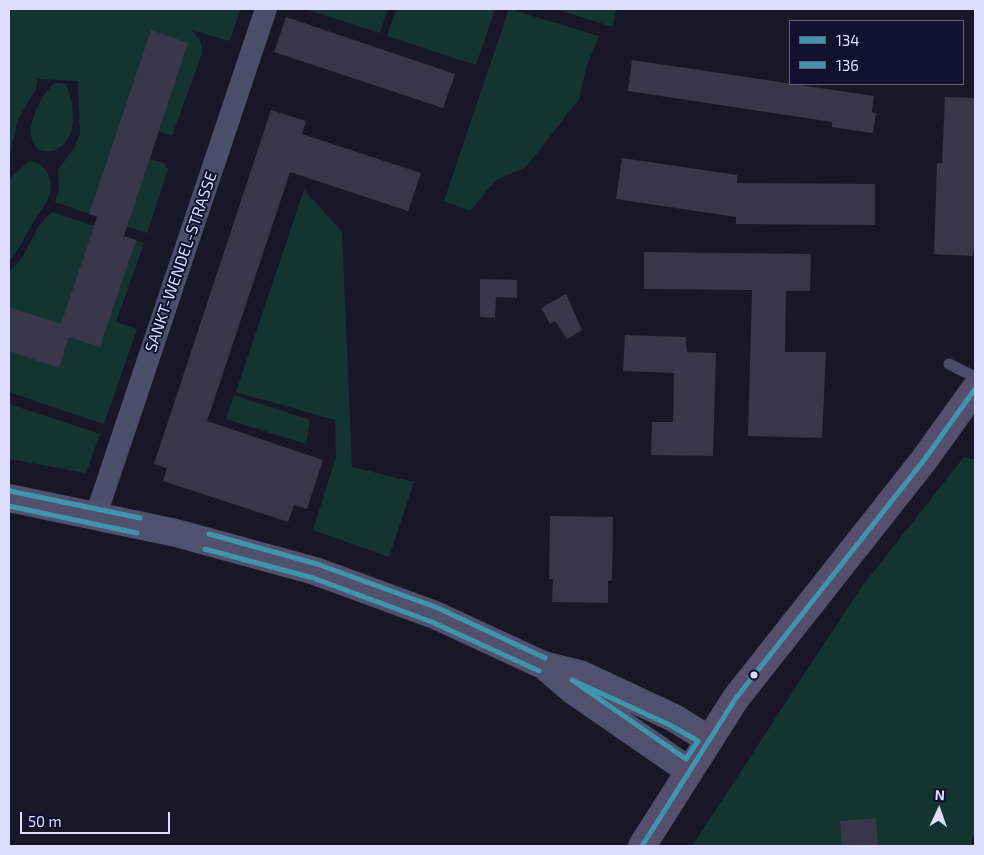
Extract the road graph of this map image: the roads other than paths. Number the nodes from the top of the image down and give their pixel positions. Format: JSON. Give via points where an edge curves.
{"nodes":[{"id":1,"x":266,"y":9,"type":"edge"},
{"id":2,"x":949,"y":364,"type":"dead end"},
{"id":3,"x":975,"y":377,"type":"edge"},
{"id":4,"x":975,"y":388,"type":"edge"},
{"id":5,"x":9,"y":498,"type":"edge"},
{"id":6,"x":96,"y":515,"type":"junction"},
{"id":7,"x":543,"y":665,"type":"junction"},
{"id":8,"x":708,"y":739,"type":"junction"},
{"id":9,"x":688,"y":770,"type":"junction"},
{"id":10,"x":642,"y":846,"type":"edge"}],
"edges":[{"from":1,"to":6,"type":"street","name":"SANKT-WENDEL-STRASSE"},
{"from":2,"to":3,"type":"lane"},
{"from":4,"to":8,"type":"main road","via":[[929,453],[736,698]]},
{"from":5,"to":6,"type":"main road"},
{"from":6,"to":7,"type":"main road","via":[[248,551],[315,571],[434,615]]},
{"from":7,"to":8,"type":"main road","via":[[580,674],[674,718]]},
{"from":7,"to":9,"type":"main road","via":[[572,690]]},
{"from":8,"to":9,"type":"main road"},
{"from":9,"to":10,"type":"main road"}]}
